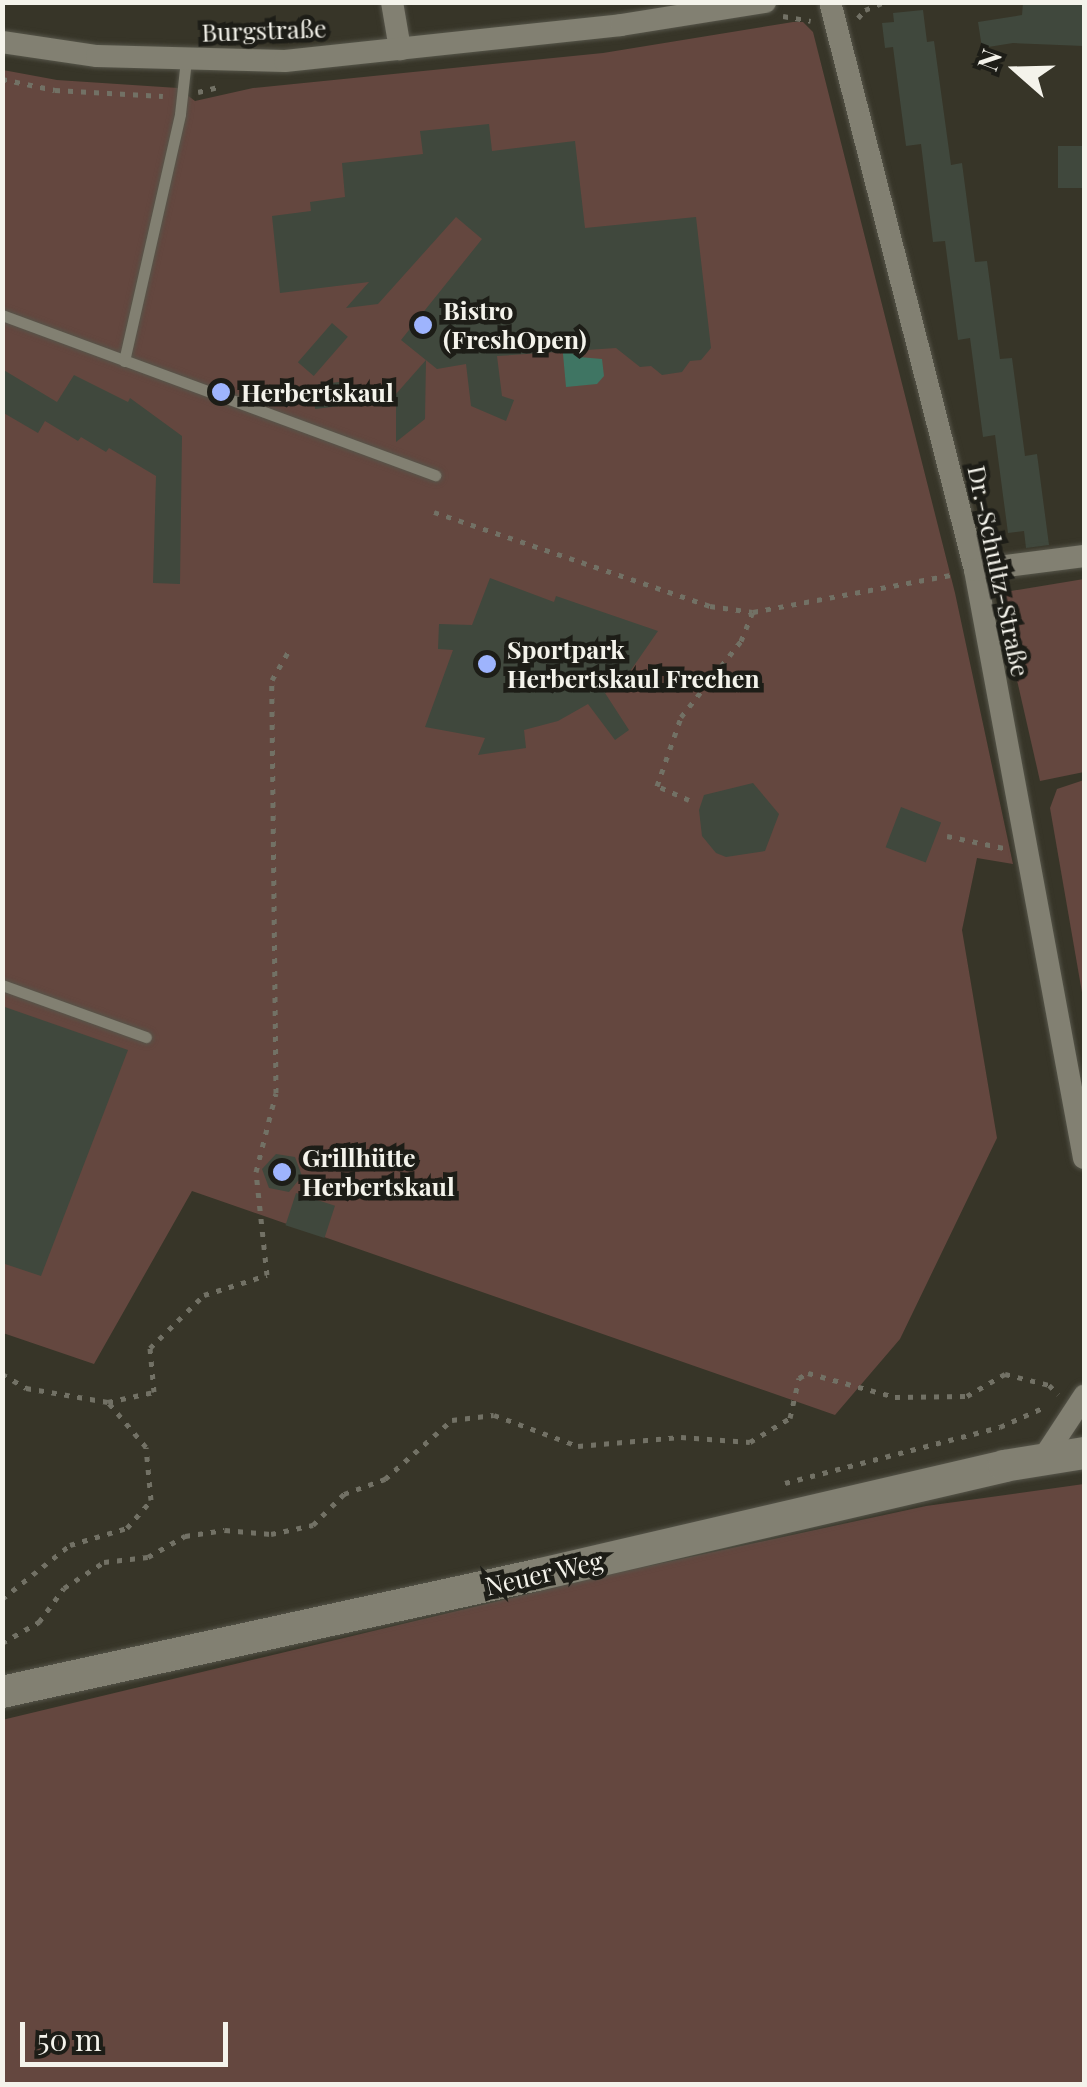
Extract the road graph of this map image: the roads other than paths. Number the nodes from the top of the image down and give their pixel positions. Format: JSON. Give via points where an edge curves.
{"nodes":[{"id":1,"x":392,"y":2,"type":"edge"},
{"id":2,"x":830,"y":2,"type":"edge"},
{"id":3,"x":768,"y":10,"type":"edge"},
{"id":4,"x":2,"y":42,"type":"edge"},
{"id":5,"x":400,"y":50,"type":"junction"},
{"id":6,"x":186,"y":60,"type":"junction"},
{"id":7,"x":2,"y":315,"type":"edge"},
{"id":8,"x":124,"y":361,"type":"junction"},
{"id":9,"x":436,"y":475,"type":"dead end"},
{"id":10,"x":1084,"y":556,"type":"edge"},
{"id":11,"x":975,"y":570,"type":"junction"},
{"id":12,"x":2,"y":984,"type":"edge"},
{"id":13,"x":146,"y":1037,"type":"dead end"},
{"id":14,"x":1084,"y":1158,"type":"edge"},
{"id":15,"x":1075,"y":1400,"type":"edge"},
{"id":16,"x":1084,"y":1453,"type":"edge"},
{"id":17,"x":1042,"y":1460,"type":"junction"},
{"id":18,"x":2,"y":1692,"type":"edge"}],
"edges":[{"from":1,"to":5,"type":"street"},
{"from":2,"to":11,"type":"street","name":"Dr.-Schultz-Straße"},
{"from":3,"to":5,"type":"street","name":"Burgstraße"},
{"from":4,"to":6,"type":"street","name":"Burgstraße"},
{"from":5,"to":6,"type":"street","name":"Burgstraße","via":[[285,61]]},
{"from":6,"to":8,"type":"lane"},
{"from":7,"to":8,"type":"lane"},
{"from":8,"to":9,"type":"lane"},
{"from":10,"to":11,"type":"street"},
{"from":11,"to":14,"type":"street","name":"Dr.-Schultz-Straße"},
{"from":12,"to":13,"type":"lane"},
{"from":15,"to":17,"type":"street"},
{"from":16,"to":17,"type":"main road","name":"Neuer Weg"},
{"from":17,"to":18,"type":"main road","name":"Neuer Weg"}]}
